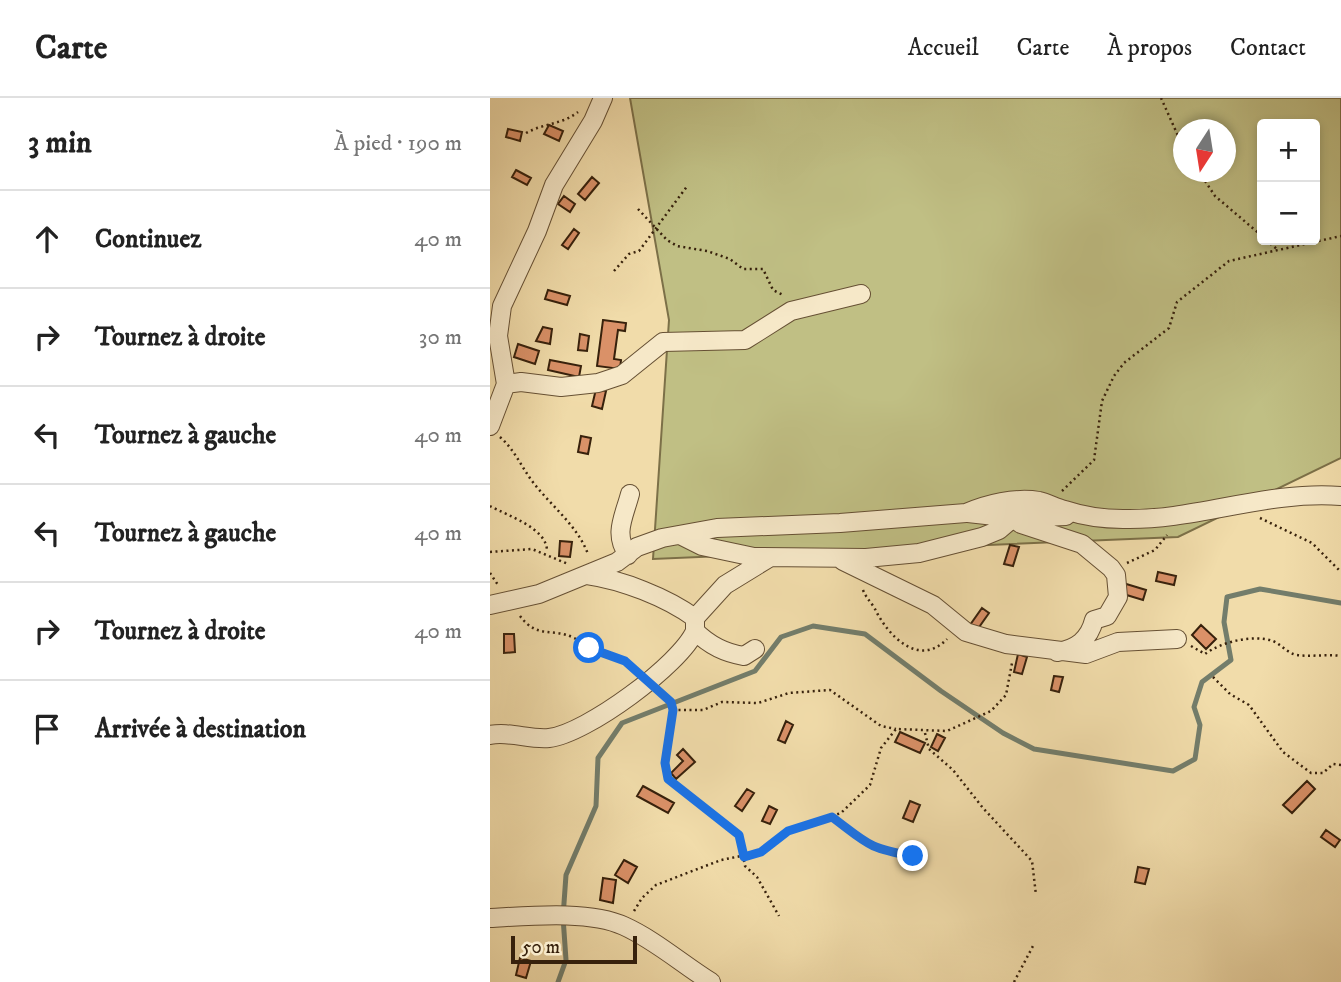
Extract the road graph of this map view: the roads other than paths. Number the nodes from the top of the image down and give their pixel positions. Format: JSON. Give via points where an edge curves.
{"nodes":[{"id":1,"x":603,"y":98,"type":"edge"},
{"id":2,"x":861,"y":294,"type":"dead end"},
{"id":3,"x":494,"y":335,"type":"edge"},
{"id":4,"x":506,"y":384,"type":"junction"},
{"id":5,"x":495,"y":431,"type":"edge"},
{"id":6,"x":630,"y":494,"type":"dead end"},
{"id":7,"x":1341,"y":496,"type":"edge"},
{"id":8,"x":966,"y":513,"type":"junction"},
{"id":9,"x":1094,"y":517,"type":"junction"},
{"id":10,"x":1013,"y":518,"type":"junction"},
{"id":11,"x":680,"y":535,"type":"junction"},
{"id":12,"x":628,"y":555,"type":"junction"},
{"id":13,"x":775,"y":555,"type":"junction"},
{"id":14,"x":833,"y":557,"type":"junction"},
{"id":15,"x":591,"y":572,"type":"junction"},
{"id":16,"x":490,"y":605,"type":"edge"},
{"id":17,"x":695,"y":625,"type":"junction"},
{"id":18,"x":1177,"y":639,"type":"road end"},
{"id":19,"x":755,"y":649,"type":"dead end"},
{"id":20,"x":1056,"y":652,"type":"junction"},
{"id":21,"x":490,"y":735,"type":"edge"},
{"id":22,"x":490,"y":918,"type":"edge"},
{"id":23,"x":711,"y":982,"type":"edge"}],
"edges":[{"from":1,"to":3,"type":"street","via":[[554,185]]},
{"from":2,"to":4,"type":"street","via":[[791,311],[745,340],[663,342],[622,375],[598,383],[561,387]]},
{"from":3,"to":4,"type":"street"},
{"from":4,"to":5,"type":"street"},
{"from":6,"to":12,"type":"street","via":[[619,532],[619,542]]},
{"from":7,"to":9,"type":"street","via":[[1312,494],[1125,519]]},
{"from":8,"to":9,"type":"street","via":[[1001,503],[1040,501]]},
{"from":8,"to":10,"type":"street"},
{"from":8,"to":11,"type":"street","via":[[717,528]]},
{"from":9,"to":10,"type":"street"},
{"from":10,"to":14,"type":"street","via":[[982,537],[919,553]]},
{"from":10,"to":20,"type":"street","via":[[1082,544],[1116,575],[1118,597],[1107,616],[1094,621],[1091,632],[1073,650]]},
{"from":11,"to":12,"type":"street","via":[[646,543]]},
{"from":11,"to":13,"type":"street","via":[[734,554]]},
{"from":12,"to":15,"type":"street"},
{"from":13,"to":14,"type":"street"},
{"from":13,"to":17,"type":"street","via":[[725,585]]},
{"from":14,"to":20,"type":"street","via":[[933,605],[966,632]]},
{"from":15,"to":16,"type":"street","via":[[509,603]]},
{"from":15,"to":17,"type":"street","via":[[676,604]]},
{"from":17,"to":19,"type":"street","via":[[705,641],[729,654],[744,656]]},
{"from":17,"to":21,"type":"street","via":[[680,654],[617,707],[551,738]]},
{"from":18,"to":20,"type":"street","via":[[1118,642],[1086,654]]},
{"from":22,"to":23,"type":"street","via":[[563,917],[624,926]]}]}
